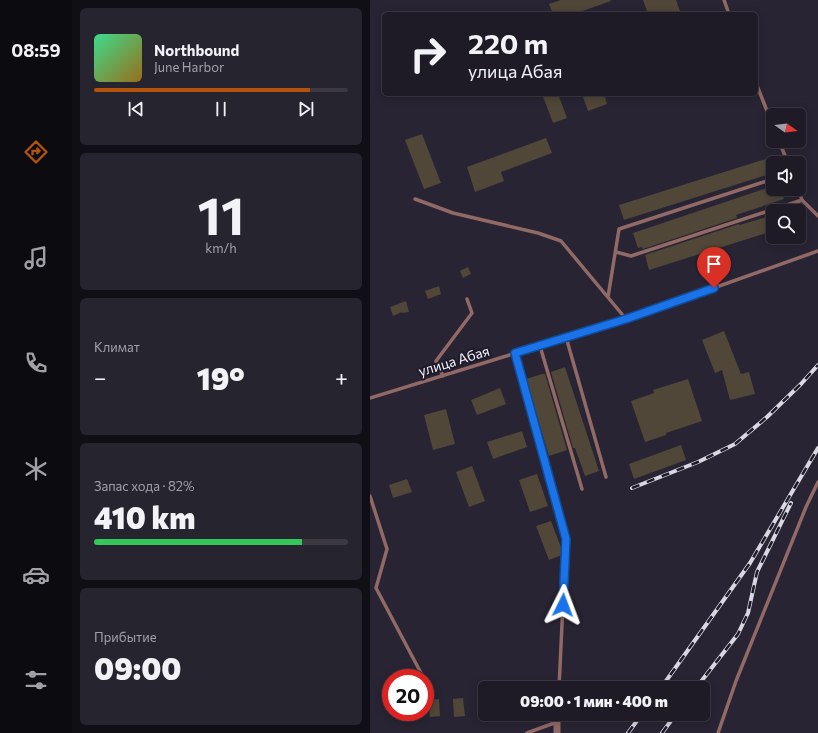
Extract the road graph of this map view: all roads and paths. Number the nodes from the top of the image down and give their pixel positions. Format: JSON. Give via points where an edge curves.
{"nodes":[{"id":1,"x":724,"y":0,"type":"edge"},
{"id":2,"x":728,"y":12,"type":"edge"},
{"id":3,"x":758,"y":88,"type":"edge"},
{"id":4,"x":766,"y":108,"type":"edge"},
{"id":5,"x":766,"y":181,"type":"edge"},
{"id":6,"x":801,"y":196,"type":"edge"},
{"id":7,"x":414,"y":199,"type":"dead end"},
{"id":8,"x":802,"y":200,"type":"junction"},
{"id":9,"x":818,"y":216,"type":"edge"},
{"id":10,"x":818,"y":251,"type":"edge"},
{"id":11,"x":616,"y":252,"type":"junction"},
{"id":12,"x":608,"y":297,"type":"junction"},
{"id":13,"x":468,"y":299,"type":"dead end"},
{"id":14,"x":626,"y":319,"type":"junction"},
{"id":15,"x":566,"y":337,"type":"junction"},
{"id":16,"x":540,"y":346,"type":"junction"},
{"id":17,"x":515,"y":353,"type":"junction"},
{"id":18,"x":443,"y":376,"type":"junction"},
{"id":19,"x":370,"y":398,"type":"edge"},
{"id":20,"x":606,"y":477,"type":"dead end"},
{"id":21,"x":818,"y":482,"type":"edge"},
{"id":22,"x":582,"y":489,"type":"dead end"},
{"id":23,"x":370,"y":496,"type":"edge"},
{"id":24,"x":419,"y":669,"type":"edge"},
{"id":25,"x":558,"y":681,"type":"edge"},
{"id":26,"x":557,"y":722,"type":"joint"},
{"id":27,"x":527,"y":733,"type":"edge"},
{"id":28,"x":557,"y":733,"type":"edge"},
{"id":29,"x":718,"y":733,"type":"edge"}],
"edges":[{"from":1,"to":2,"type":"lane"},
{"from":3,"to":4,"type":"lane"},
{"from":5,"to":11,"type":"lane","via":[[619,229]]},
{"from":6,"to":8,"type":"lane"},
{"from":7,"to":12,"type":"lane","via":[[453,214],[562,241]]},
{"from":8,"to":9,"type":"lane"},
{"from":8,"to":11,"type":"lane","via":[[631,256]]},
{"from":10,"to":14,"type":"lane","name":"улица Абая"},
{"from":11,"to":12,"type":"lane"},
{"from":12,"to":14,"type":"lane"},
{"from":13,"to":18,"type":"lane","via":[[472,313],[436,361]]},
{"from":14,"to":15,"type":"lane","name":"улица Абая"},
{"from":15,"to":16,"type":"lane","name":"улица Абая"},
{"from":15,"to":20,"type":"lane"},
{"from":16,"to":17,"type":"lane","name":"улица Абая"},
{"from":16,"to":22,"type":"lane"},
{"from":17,"to":18,"type":"lane","name":"улица Абая"},
{"from":17,"to":25,"type":"lane","via":[[566,539]]},
{"from":18,"to":19,"type":"lane","name":"улица Абая"},
{"from":21,"to":29,"type":"lane","via":[[736,681]]},
{"from":23,"to":24,"type":"lane","via":[[387,549],[376,588]]},
{"from":26,"to":27,"type":"lane"},
{"from":26,"to":28,"type":"street"}]}
